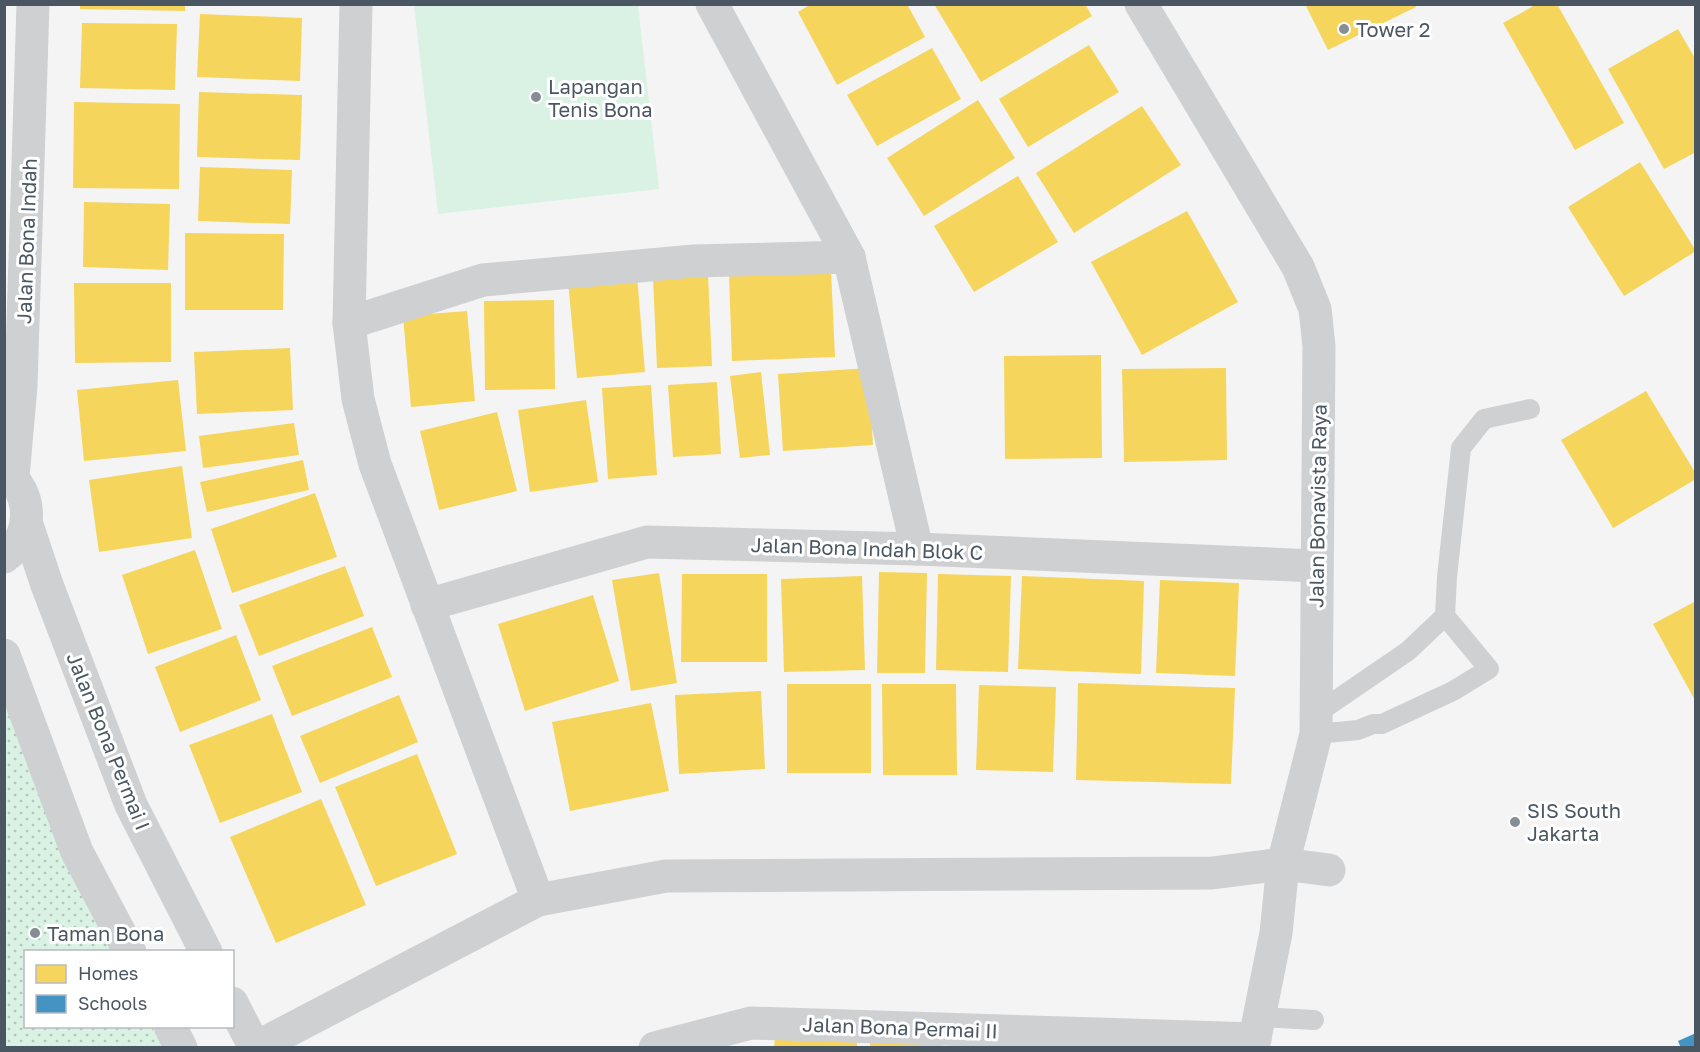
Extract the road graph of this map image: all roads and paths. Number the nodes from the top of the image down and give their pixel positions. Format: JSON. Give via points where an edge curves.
{"nodes":[{"id":1,"x":33,"y":4,"type":"edge"},
{"id":2,"x":357,"y":4,"type":"edge"},
{"id":3,"x":712,"y":4,"type":"edge"},
{"id":4,"x":1141,"y":4,"type":"edge"},
{"id":5,"x":849,"y":257,"type":"junction"},
{"id":6,"x":349,"y":323,"type":"junction"},
{"id":7,"x":1530,"y":409,"type":"dead end"},
{"id":8,"x":9,"y":474,"type":"edge"},
{"id":9,"x":27,"y":525,"type":"junction"},
{"id":10,"x":917,"y":549,"type":"junction"},
{"id":11,"x":4,"y":557,"type":"edge"},
{"id":12,"x":1316,"y":566,"type":"junction"},
{"id":13,"x":427,"y":605,"type":"junction"},
{"id":14,"x":1445,"y":616,"type":"junction"},
{"id":15,"x":4,"y":655,"type":"edge"},
{"id":16,"x":1316,"y":724,"type":"junction"},
{"id":17,"x":1283,"y":864,"type":"junction"},
{"id":18,"x":1329,"y":870,"type":"dead end"},
{"id":19,"x":538,"y":900,"type":"junction"},
{"id":20,"x":129,"y":950,"type":"edge"},
{"id":21,"x":205,"y":950,"type":"edge"},
{"id":22,"x":234,"y":1007,"type":"edge"},
{"id":23,"x":1314,"y":1020,"type":"dead end"},
{"id":24,"x":171,"y":1028,"type":"edge"},
{"id":25,"x":1256,"y":1034,"type":"edge"},
{"id":26,"x":181,"y":1047,"type":"edge"},
{"id":27,"x":255,"y":1047,"type":"edge"},
{"id":28,"x":655,"y":1047,"type":"edge"}],
"edges":[{"from":1,"to":8,"type":"street","name":"Jalan Bona Indah","via":[[21,386]]},
{"from":2,"to":6,"type":"street"},
{"from":3,"to":5,"type":"street"},
{"from":4,"to":12,"type":"street","name":"Jalan Bonavista Raya","via":[[1298,267],[1315,309],[1319,346]]},
{"from":5,"to":6,"type":"street","via":[[694,261],[483,280]]},
{"from":5,"to":10,"type":"street"},
{"from":6,"to":13,"type":"street","via":[[358,399],[375,464]]},
{"from":7,"to":14,"type":"lane","via":[[1484,419],[1461,448]]},
{"from":8,"to":9,"type":"street","name":"Jalan Bona Permai I","via":[[26,499]]},
{"from":9,"to":11,"type":"street","via":[[21,540]]},
{"from":9,"to":21,"type":"street","name":"Jalan Bona Permai I","via":[[131,805]]},
{"from":10,"to":12,"type":"street","name":"Jalan Bona Indah Blok C"},
{"from":10,"to":13,"type":"street","name":"Jalan Bona Indah Blok C","via":[[648,542]]},
{"from":12,"to":16,"type":"street","name":"Jalan Bonavista Raya"},
{"from":13,"to":19,"type":"street"},
{"from":14,"to":16,"type":"lane","via":[[1408,651]]},
{"from":14,"to":16,"type":"lane","via":[[1489,669],[1453,691],[1382,724],[1358,730]]},
{"from":15,"to":20,"type":"street","via":[[77,852]]},
{"from":16,"to":17,"type":"street","name":"Jalan Bonavista Raya"},
{"from":17,"to":18,"type":"street"},
{"from":17,"to":19,"type":"street","via":[[1212,873],[666,876]]},
{"from":17,"to":25,"type":"street","name":"Jalan Bonavista Raya","via":[[1276,933]]},
{"from":19,"to":27,"type":"street"},
{"from":22,"to":27,"type":"street"},
{"from":23,"to":25,"type":"lane"},
{"from":24,"to":26,"type":"street"},
{"from":25,"to":28,"type":"street","name":"Jalan Bona Permai II","via":[[751,1023]]}]}
